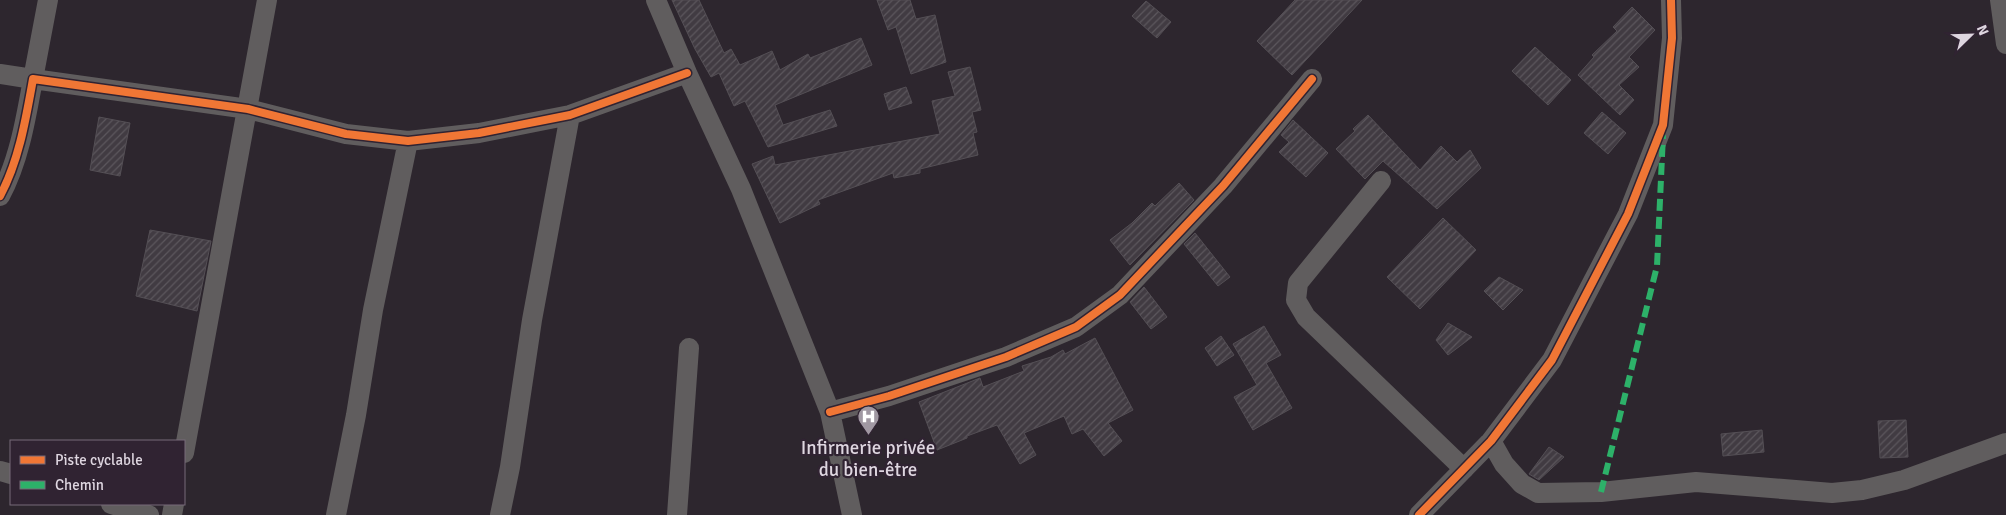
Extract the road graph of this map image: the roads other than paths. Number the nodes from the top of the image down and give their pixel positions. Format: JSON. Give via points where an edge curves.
{"nodes":[{"id":1,"x":48,"y":0,"type":"edge"},
{"id":2,"x":267,"y":0,"type":"edge"},
{"id":3,"x":656,"y":0,"type":"edge"},
{"id":4,"x":1671,"y":0,"type":"edge"},
{"id":5,"x":2000,"y":0,"type":"edge"},
{"id":6,"x":2006,"y":44,"type":"edge"},
{"id":7,"x":687,"y":73,"type":"junction"},
{"id":8,"x":0,"y":74,"type":"edge"},
{"id":9,"x":34,"y":79,"type":"junction"},
{"id":10,"x":1312,"y":79,"type":"dead end"},
{"id":11,"x":248,"y":109,"type":"junction"},
{"id":12,"x":570,"y":115,"type":"junction"},
{"id":13,"x":408,"y":141,"type":"junction"},
{"id":14,"x":1381,"y":181,"type":"dead end"},
{"id":15,"x":0,"y":196,"type":"edge"},
{"id":16,"x":689,"y":348,"type":"dead end"},
{"id":17,"x":830,"y":412,"type":"junction"},
{"id":18,"x":1492,"y":441,"type":"junction"},
{"id":19,"x":2006,"y":443,"type":"edge"},
{"id":20,"x":185,"y":448,"type":"edge"},
{"id":21,"x":1464,"y":469,"type":"junction"},
{"id":22,"x":114,"y":505,"type":"edge"},
{"id":23,"x":149,"y":515,"type":"edge"},
{"id":24,"x":336,"y":515,"type":"edge"},
{"id":25,"x":500,"y":515,"type":"edge"},
{"id":26,"x":677,"y":515,"type":"edge"},
{"id":27,"x":852,"y":515,"type":"edge"},
{"id":28,"x":1419,"y":515,"type":"edge"}],
"edges":[{"from":1,"to":9,"type":"street"},
{"from":2,"to":11,"type":"street"},
{"from":3,"to":7,"type":"street"},
{"from":4,"to":18,"type":"street","via":[[1672,38],[1663,125],[1628,214],[1552,360]]},
{"from":5,"to":6,"type":"street"},
{"from":7,"to":12,"type":"street"},
{"from":7,"to":17,"type":"street","via":[[740,189]]},
{"from":8,"to":9,"type":"street"},
{"from":9,"to":11,"type":"street"},
{"from":9,"to":15,"type":"street","via":[[13,164]]},
{"from":10,"to":17,"type":"street","via":[[1223,186],[1120,295],[1076,327],[1006,357]]},
{"from":11,"to":13,"type":"street","via":[[346,134]]},
{"from":11,"to":20,"type":"street"},
{"from":12,"to":13,"type":"street","via":[[480,133]]},
{"from":12,"to":25,"type":"street"},
{"from":13,"to":24,"type":"street"},
{"from":14,"to":21,"type":"street","via":[[1298,283],[1296,300],[1306,317]]},
{"from":16,"to":26,"type":"street"},
{"from":17,"to":27,"type":"street"},
{"from":18,"to":19,"type":"street","via":[[1504,464],[1522,484],[1538,493],[1601,492],[1696,482],[1832,493],[1862,490],[1904,480]]},
{"from":18,"to":21,"type":"street"},
{"from":21,"to":28,"type":"street"},
{"from":22,"to":23,"type":"street"}]}
